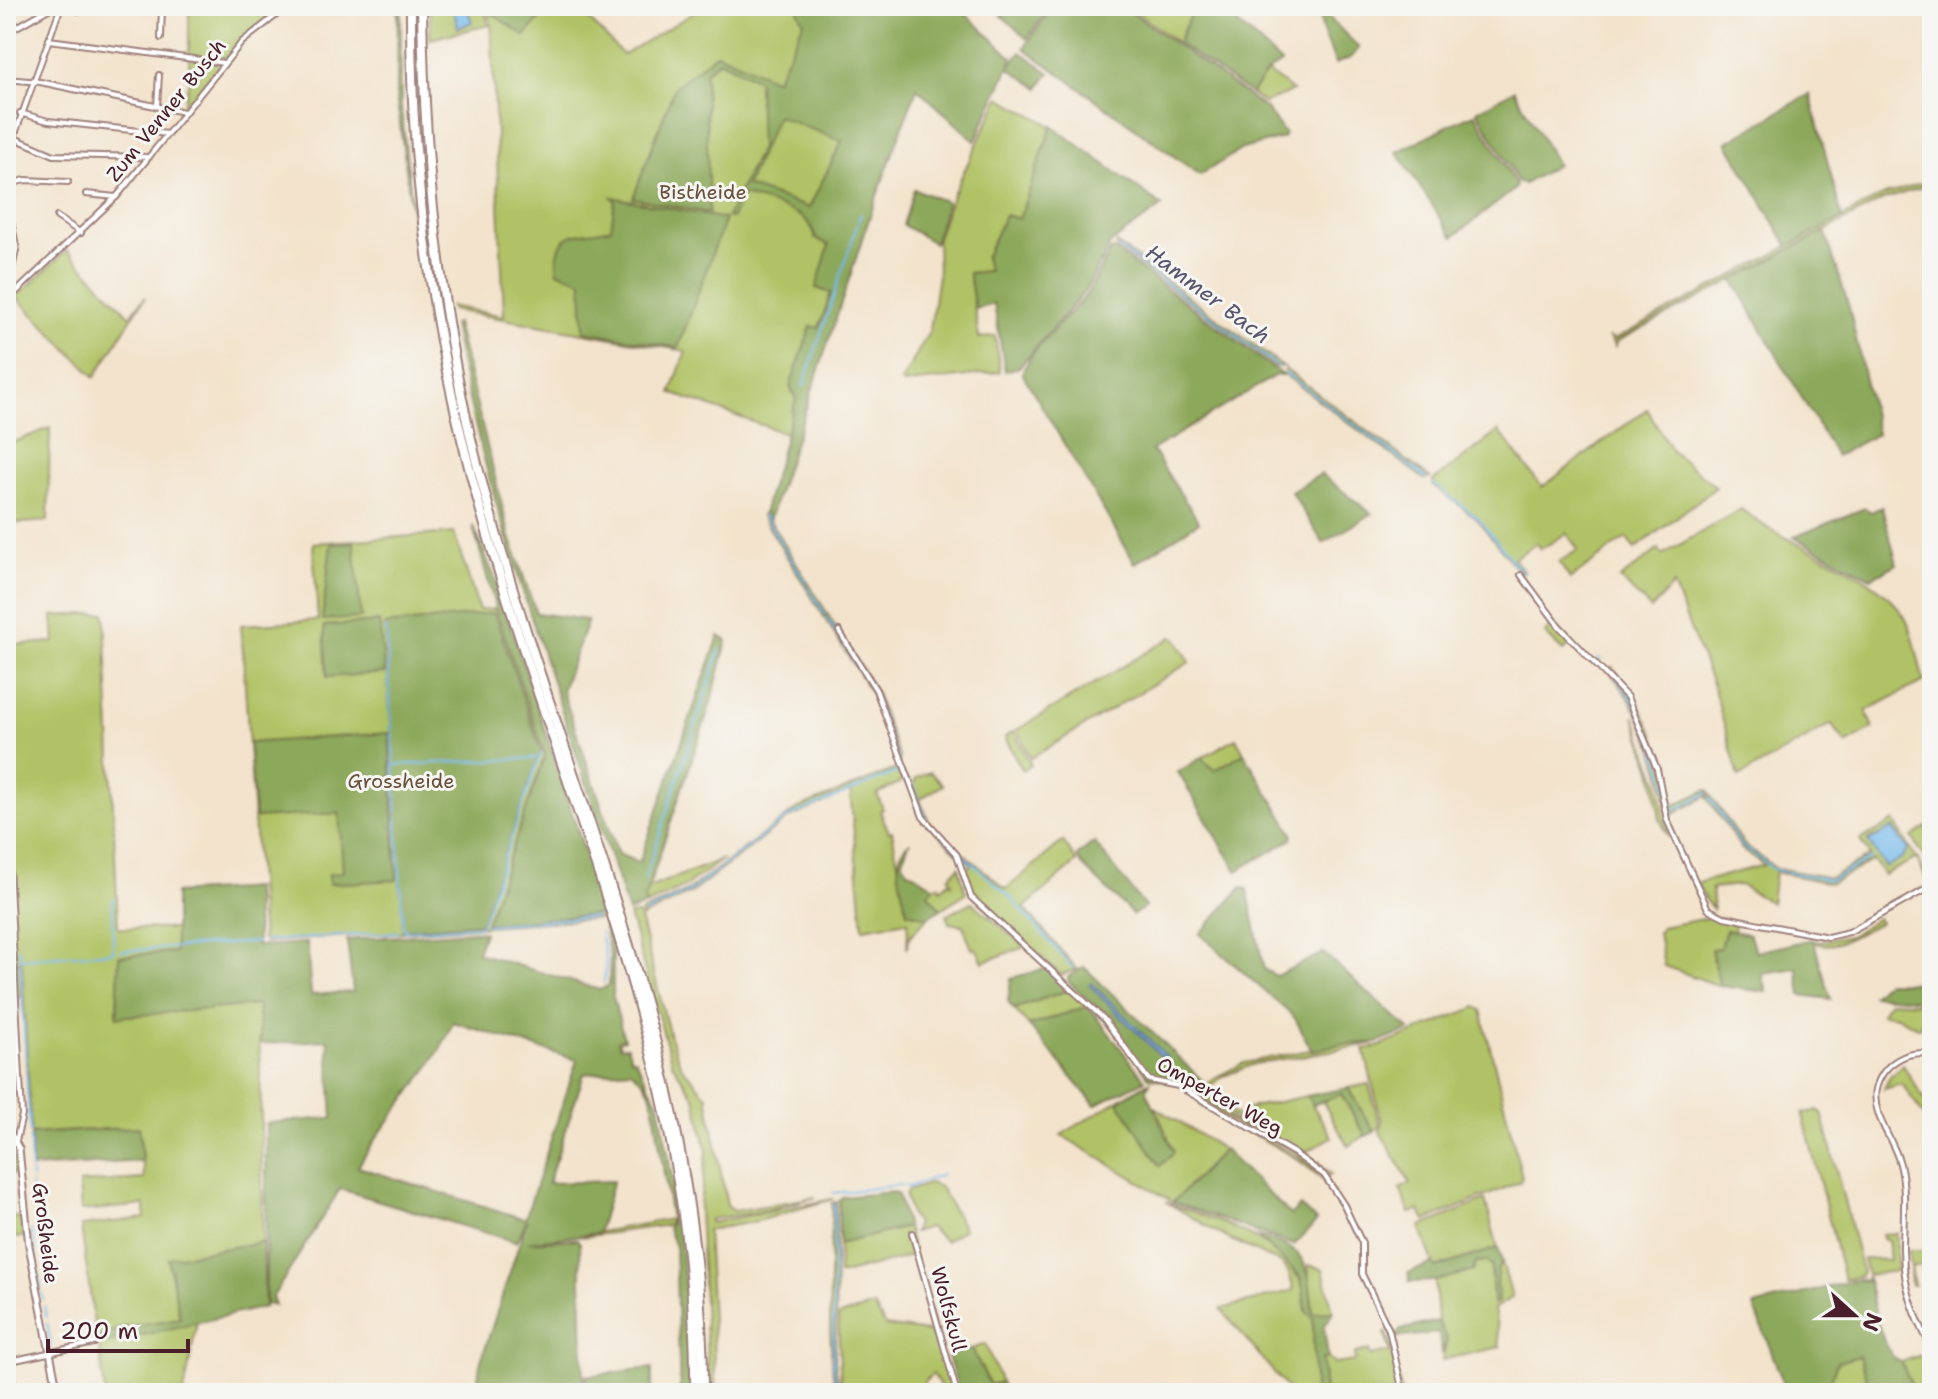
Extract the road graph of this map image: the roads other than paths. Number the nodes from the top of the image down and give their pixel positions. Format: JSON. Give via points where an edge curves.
{"nodes":[{"id":1,"x":54,"y":6,"type":"edge"},
{"id":2,"x":63,"y":6,"type":"edge"},
{"id":3,"x":103,"y":6,"type":"edge"},
{"id":4,"x":125,"y":6,"type":"edge"},
{"id":5,"x":288,"y":6,"type":"edge"},
{"id":6,"x":411,"y":6,"type":"edge"},
{"id":7,"x":422,"y":6,"type":"edge"},
{"id":8,"x":162,"y":8,"type":"edge"},
{"id":9,"x":6,"y":33,"type":"edge"},
{"id":10,"x":161,"y":38,"type":"dead end"},
{"id":11,"x":49,"y":40,"type":"junction"},
{"id":12,"x":224,"y":63,"type":"junction"},
{"id":13,"x":159,"y":75,"type":"dead end"},
{"id":14,"x":6,"y":79,"type":"edge"},
{"id":15,"x":33,"y":82,"type":"junction"},
{"id":16,"x":157,"y":106,"type":"junction"},
{"id":17,"x":185,"y":112,"type":"junction"},
{"id":18,"x":20,"y":113,"type":"junction"},
{"id":19,"x":168,"y":134,"type":"junction"},
{"id":20,"x":12,"y":137,"type":"junction"},
{"id":21,"x":149,"y":157,"type":"junction"},
{"id":22,"x":6,"y":159,"type":"edge"},
{"id":23,"x":68,"y":182,"type":"dead end"},
{"id":24,"x":6,"y":185,"type":"edge"},
{"id":25,"x":86,"y":194,"type":"dead end"},
{"id":26,"x":116,"y":197,"type":"junction"},
{"id":27,"x":6,"y":200,"type":"edge"},
{"id":28,"x":57,"y":217,"type":"dead end"},
{"id":29,"x":81,"y":233,"type":"junction"},
{"id":30,"x":6,"y":293,"type":"edge"},
{"id":31,"x":1521,"y":575,"type":"dead end"},
{"id":32,"x":839,"y":631,"type":"dead end"},
{"id":33,"x":6,"y":808,"type":"edge"},
{"id":34,"x":6,"y":815,"type":"edge"},
{"id":35,"x":1932,"y":886,"type":"edge"},
{"id":36,"x":1932,"y":1055,"type":"edge"},
{"id":37,"x":6,"y":1126,"type":"edge"},
{"id":38,"x":16,"y":1141,"type":"junction"},
{"id":39,"x":912,"y":1233,"type":"dead end"},
{"id":40,"x":94,"y":1343,"type":"dead end"},
{"id":41,"x":1932,"y":1348,"type":"edge"},
{"id":42,"x":49,"y":1354,"type":"junction"},
{"id":43,"x":7,"y":1362,"type":"edge"},
{"id":44,"x":29,"y":1391,"type":"edge"},
{"id":45,"x":18,"y":1393,"type":"edge"},
{"id":46,"x":58,"y":1393,"type":"edge"},
{"id":47,"x":695,"y":1393,"type":"edge"},
{"id":48,"x":703,"y":1393,"type":"edge"},
{"id":49,"x":957,"y":1393,"type":"edge"},
{"id":50,"x":1403,"y":1393,"type":"edge"}],
"edges":[{"from":1,"to":9,"type":"street"},
{"from":2,"to":3,"type":"street","via":[[79,11]]},
{"from":2,"to":11,"type":"street"},
{"from":4,"to":8,"type":"street"},
{"from":5,"to":12,"type":"street","name":"Zum Venner Busch"},
{"from":6,"to":47,"type":"highway","via":[[415,148],[446,369],[481,511],[606,891],[655,1060],[689,1255]]},
{"from":7,"to":48,"type":"highway","via":[[428,169],[454,367],[506,566],[632,946],[663,1058],[692,1214]]},
{"from":8,"to":10,"type":"street"},
{"from":11,"to":12,"type":"street"},
{"from":11,"to":15,"type":"street"},
{"from":12,"to":17,"type":"street","name":"Zum Venner Busch"},
{"from":13,"to":16,"type":"street"},
{"from":14,"to":15,"type":"street"},
{"from":15,"to":16,"type":"street"},
{"from":15,"to":18,"type":"street"},
{"from":16,"to":17,"type":"street"},
{"from":17,"to":19,"type":"street","name":"Zum Venner Busch"},
{"from":18,"to":19,"type":"street"},
{"from":18,"to":20,"type":"street"},
{"from":19,"to":21,"type":"street","name":"Zum Venner Busch"},
{"from":20,"to":21,"type":"street","via":[[54,155]]},
{"from":20,"to":22,"type":"street"},
{"from":21,"to":26,"type":"street","name":"Zum Venner Busch"},
{"from":23,"to":24,"type":"street","via":[[25,180]]},
{"from":25,"to":26,"type":"street","name":"Zum Venner Busch"},
{"from":26,"to":29,"type":"street","name":"Zum Venner Busch"},
{"from":27,"to":30,"type":"street","via":[[16,248]]},
{"from":28,"to":29,"type":"street"},
{"from":29,"to":30,"type":"street","name":"Zum Venner Busch","via":[[12,296]]},
{"from":31,"to":35,"type":"street","via":[[1559,626],[1627,697],[1657,769],[1667,820],[1708,909],[1724,917],[1828,937],[1849,932]]},
{"from":32,"to":50,"type":"street","name":"Omperter Weg","via":[[876,690],[928,826],[957,855],[971,897],[1104,1019],[1149,1080],[1178,1086],[1324,1175],[1362,1243],[1362,1274],[1389,1330]]},
{"from":33,"to":34,"type":"street"},
{"from":34,"to":38,"type":"street","via":[[22,1115]]},
{"from":36,"to":41,"type":"street","via":[[1913,1054],[1893,1062],[1875,1093],[1902,1171],[1906,1288]]},
{"from":37,"to":38,"type":"street","name":"Großheide"},
{"from":38,"to":42,"type":"street","name":"Großheide"},
{"from":39,"to":49,"type":"street","name":"Wolfskull"},
{"from":40,"to":42,"type":"street"},
{"from":42,"to":43,"type":"street"},
{"from":42,"to":46,"type":"street","name":"Großheide"},
{"from":43,"to":45,"type":"street"},
{"from":44,"to":45,"type":"street"}]}
